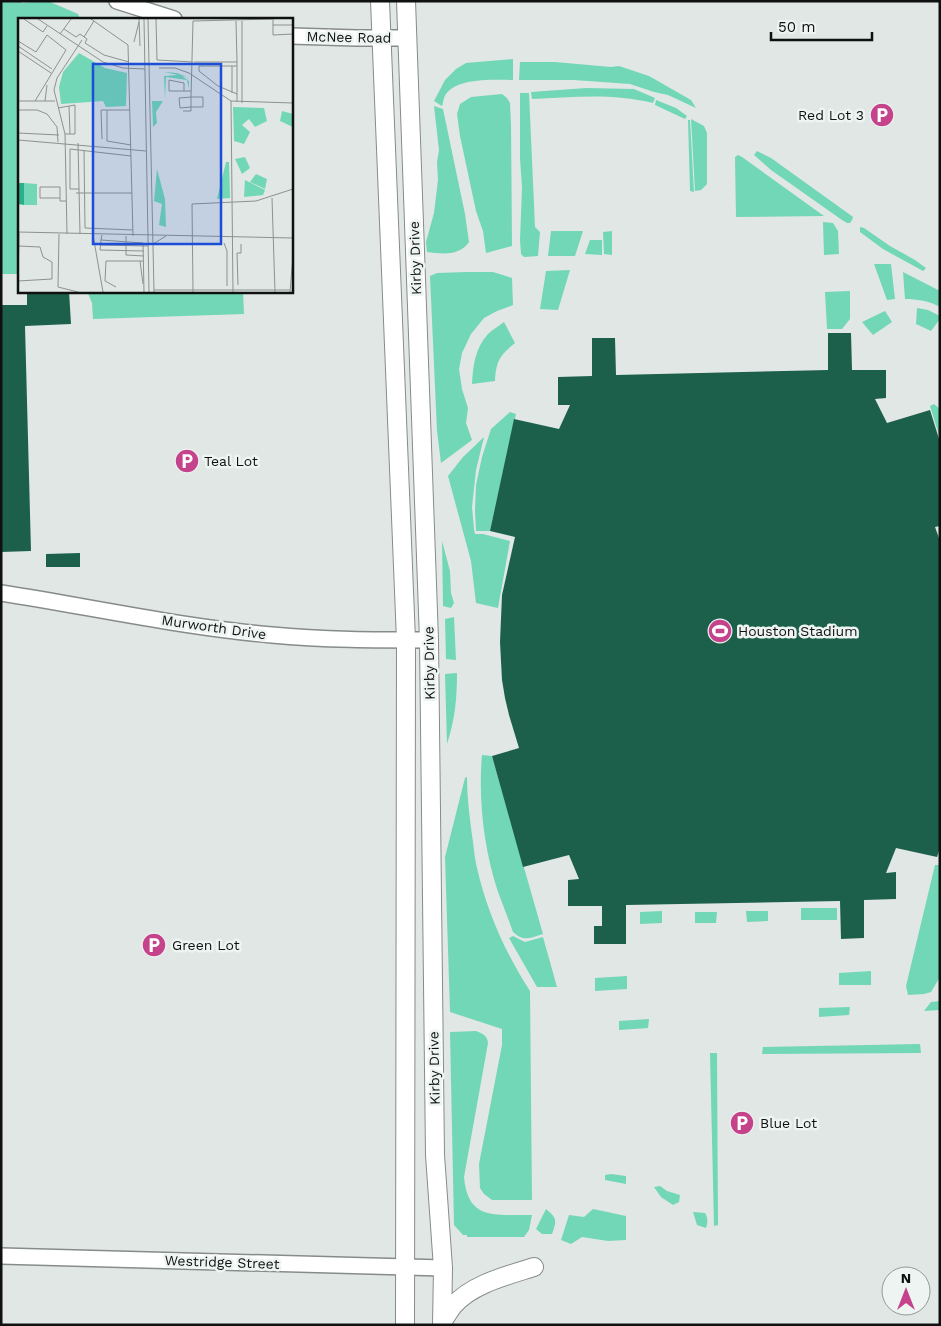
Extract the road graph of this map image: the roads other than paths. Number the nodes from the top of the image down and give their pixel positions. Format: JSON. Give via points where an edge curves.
{"nodes":[{"id":1,"x":117,"y":1,"type":"edge"},
{"id":2,"x":380,"y":1,"type":"edge"},
{"id":3,"x":406,"y":1,"type":"edge"},
{"id":4,"x":171,"y":18,"type":"edge"},
{"id":5,"x":292,"y":36,"type":"edge"},
{"id":6,"x":381,"y":38,"type":"junction"},
{"id":7,"x":407,"y":38,"type":"junction"},
{"id":8,"x":418,"y":336,"type":"junction"},
{"id":9,"x":393,"y":337,"type":"junction"},
{"id":10,"x":1,"y":593,"type":"edge"},
{"id":11,"x":406,"y":640,"type":"junction"},
{"id":12,"x":429,"y":640,"type":"junction"},
{"id":13,"x":406,"y":912,"type":"junction"},
{"id":14,"x":432,"y":912,"type":"junction"},
{"id":15,"x":1,"y":1256,"type":"edge"},
{"id":16,"x":534,"y":1266,"type":"dead end"},
{"id":17,"x":405,"y":1267,"type":"junction"},
{"id":18,"x":443,"y":1268,"type":"junction"},
{"id":19,"x":442,"y":1324,"type":"edge"},
{"id":20,"x":405,"y":1325,"type":"edge"}],
"edges":[{"from":1,"to":4,"type":"street"},
{"from":2,"to":6,"type":"main road","name":"Kirby Drive"},
{"from":3,"to":7,"type":"main road","name":"Kirby Drive"},
{"from":5,"to":6,"type":"street","name":"McNee Road"},
{"from":6,"to":7,"type":"street","name":"McNee Road"},
{"from":6,"to":9,"type":"main road","name":"Kirby Drive"},
{"from":7,"to":8,"type":"main road","name":"Kirby Drive"},
{"from":8,"to":9,"type":"main road"},
{"from":8,"to":12,"type":"main road","name":"Kirby Drive"},
{"from":9,"to":11,"type":"main road","name":"Kirby Drive"},
{"from":10,"to":11,"type":"street","name":"Murworth Drive","via":[[271,635]]},
{"from":11,"to":12,"type":"street","name":"Murworth Drive"},
{"from":11,"to":13,"type":"main road","name":"Kirby Drive"},
{"from":12,"to":14,"type":"main road","name":"Kirby Drive"},
{"from":13,"to":14,"type":"main road"},
{"from":13,"to":17,"type":"main road","name":"Kirby Drive"},
{"from":14,"to":18,"type":"main road","name":"Kirby Drive","via":[[436,1155]]},
{"from":15,"to":17,"type":"street","name":"Westridge Street"},
{"from":16,"to":19,"type":"main road","via":[[473,1289],[454,1304]]},
{"from":17,"to":18,"type":"street","name":"Westridge Street"},
{"from":17,"to":20,"type":"main road","name":"Kirby Drive"},
{"from":18,"to":19,"type":"main road","name":"Kirby Drive"}]}
